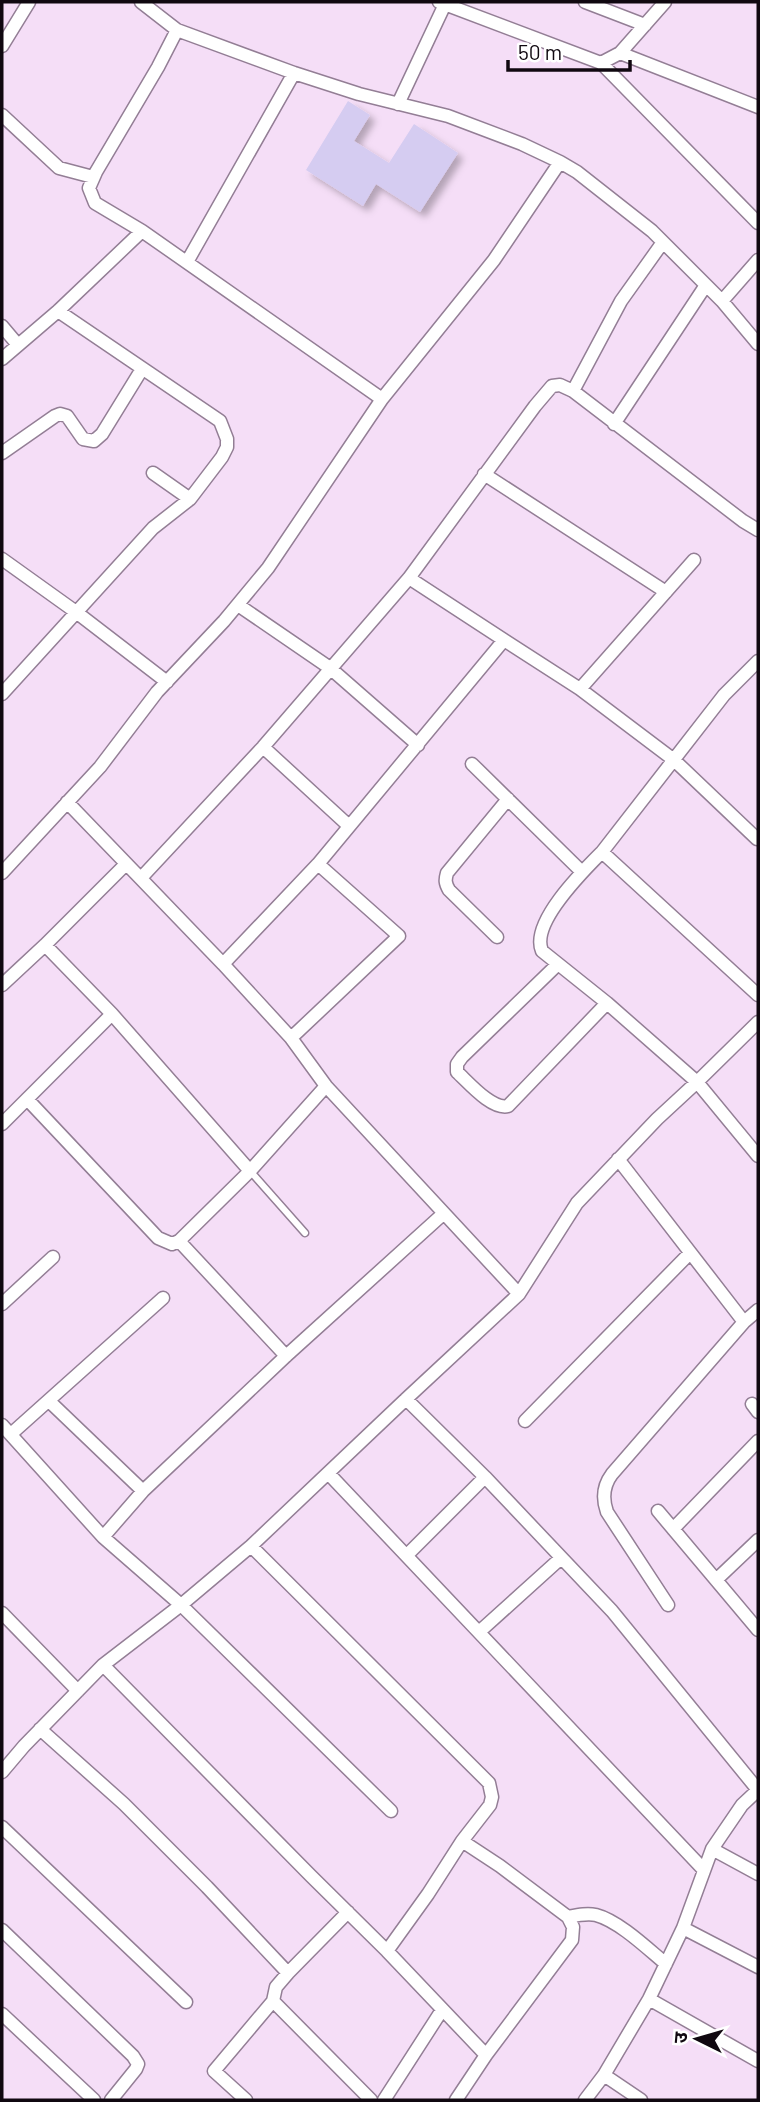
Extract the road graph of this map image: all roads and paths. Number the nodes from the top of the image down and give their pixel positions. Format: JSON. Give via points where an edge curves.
{"nodes":[{"id":1,"x":29,"y":2,"type":"edge"},
{"id":2,"x":141,"y":2,"type":"edge"},
{"id":3,"x":443,"y":2,"type":"edge"},
{"id":4,"x":585,"y":2,"type":"edge"},
{"id":5,"x":665,"y":2,"type":"edge"},
{"id":6,"x":645,"y":25,"type":"junction"},
{"id":7,"x":177,"y":30,"type":"junction"},
{"id":8,"x":2,"y":47,"type":"edge"},
{"id":9,"x":620,"y":53,"type":"junction"},
{"id":10,"x":601,"y":63,"type":"junction"},
{"id":11,"x":294,"y":73,"type":"junction"},
{"id":12,"x":398,"y":104,"type":"junction"},
{"id":13,"x":758,"y":107,"type":"edge"},
{"id":14,"x":2,"y":115,"type":"edge"},
{"id":15,"x":560,"y":162,"type":"junction"},
{"id":16,"x":93,"y":177,"type":"junction"},
{"id":17,"x":758,"y":223,"type":"edge"},
{"id":18,"x":142,"y":231,"type":"junction"},
{"id":19,"x":663,"y":242,"type":"junction"},
{"id":20,"x":758,"y":260,"type":"edge"},
{"id":21,"x":187,"y":262,"type":"junction"},
{"id":22,"x":706,"y":285,"type":"junction"},
{"id":23,"x":722,"y":301,"type":"junction"},
{"id":24,"x":58,"y":311,"type":"junction"},
{"id":25,"x":2,"y":326,"type":"edge"},
{"id":26,"x":758,"y":344,"type":"edge"},
{"id":27,"x":18,"y":345,"type":"junction"},
{"id":28,"x":2,"y":359,"type":"edge"},
{"id":29,"x":142,"y":369,"type":"junction"},
{"id":30,"x":573,"y":391,"type":"junction"},
{"id":31,"x":382,"y":399,"type":"junction"},
{"id":32,"x":614,"y":424,"type":"junction"},
{"id":33,"x":2,"y":453,"type":"edge"},
{"id":34,"x":153,"y":473,"type":"dead end"},
{"id":35,"x":484,"y":474,"type":"junction"},
{"id":36,"x":190,"y":499,"type":"junction"},
{"id":37,"x":758,"y":530,"type":"edge"},
{"id":38,"x":2,"y":559,"type":"edge"},
{"id":39,"x":694,"y":560,"type":"dead end"},
{"id":40,"x":409,"y":578,"type":"junction"},
{"id":41,"x":666,"y":592,"type":"junction"},
{"id":42,"x":238,"y":605,"type":"junction"},
{"id":43,"x":76,"y":612,"type":"junction"},
{"id":44,"x":503,"y":640,"type":"junction"},
{"id":45,"x":758,"y":661,"type":"edge"},
{"id":46,"x":330,"y":668,"type":"junction"},
{"id":47,"x":167,"y":682,"type":"junction"},
{"id":48,"x":580,"y":689,"type":"junction"},
{"id":49,"x":2,"y":694,"type":"edge"},
{"id":50,"x":418,"y":745,"type":"junction"},
{"id":51,"x":263,"y":747,"type":"junction"},
{"id":52,"x":674,"y":760,"type":"junction"},
{"id":53,"x":472,"y":764,"type":"dead end"},
{"id":54,"x":509,"y":799,"type":"junction"},
{"id":55,"x":67,"y":802,"type":"junction"},
{"id":56,"x":349,"y":825,"type":"junction"},
{"id":57,"x":758,"y":839,"type":"edge"},
{"id":58,"x":602,"y":852,"type":"junction"},
{"id":59,"x":126,"y":864,"type":"junction"},
{"id":60,"x":318,"y":864,"type":"junction"},
{"id":61,"x":582,"y":872,"type":"junction"},
{"id":62,"x":2,"y":873,"type":"edge"},
{"id":63,"x":141,"y":878,"type":"junction"},
{"id":64,"x":498,"y":937,"type":"dead end"},
{"id":65,"x":45,"y":945,"type":"junction"},
{"id":66,"x":223,"y":964,"type":"junction"},
{"id":67,"x":558,"y":964,"type":"junction"},
{"id":68,"x":2,"y":985,"type":"edge"},
{"id":69,"x":758,"y":995,"type":"edge"},
{"id":70,"x":607,"y":1003,"type":"junction"},
{"id":71,"x":112,"y":1014,"type":"junction"},
{"id":72,"x":758,"y":1022,"type":"edge"},
{"id":73,"x":291,"y":1038,"type":"junction"},
{"id":74,"x":697,"y":1082,"type":"junction"},
{"id":75,"x":326,"y":1086,"type":"junction"},
{"id":76,"x":27,"y":1099,"type":"junction"},
{"id":77,"x":2,"y":1124,"type":"edge"},
{"id":78,"x":758,"y":1156,"type":"edge"},
{"id":79,"x":618,"y":1159,"type":"junction"},
{"id":80,"x":250,"y":1171,"type":"junction"},
{"id":81,"x":443,"y":1214,"type":"junction"},
{"id":82,"x":305,"y":1233,"type":"dead end"},
{"id":83,"x":179,"y":1241,"type":"junction"},
{"id":84,"x":690,"y":1252,"type":"junction"},
{"id":85,"x":53,"y":1257,"type":"dead end"},
{"id":86,"x":519,"y":1294,"type":"junction"},
{"id":87,"x":163,"y":1298,"type":"dead end"},
{"id":88,"x":2,"y":1304,"type":"edge"},
{"id":89,"x":758,"y":1310,"type":"edge"},
{"id":90,"x":744,"y":1322,"type":"junction"},
{"id":91,"x":286,"y":1356,"type":"junction"},
{"id":92,"x":406,"y":1399,"type":"junction"},
{"id":93,"x":48,"y":1401,"type":"junction"},
{"id":94,"x":525,"y":1421,"type":"dead end"},
{"id":95,"x":6,"y":1429,"type":"edge"},
{"id":96,"x":758,"y":1441,"type":"edge"},
{"id":97,"x":328,"y":1473,"type":"junction"},
{"id":98,"x":485,"y":1477,"type":"junction"},
{"id":99,"x":143,"y":1491,"type":"junction"},
{"id":100,"x":658,"y":1511,"type":"dead end"},
{"id":101,"x":673,"y":1529,"type":"junction"},
{"id":102,"x":103,"y":1537,"type":"junction"},
{"id":103,"x":758,"y":1540,"type":"edge"},
{"id":104,"x":251,"y":1546,"type":"junction"},
{"id":105,"x":407,"y":1555,"type":"junction"},
{"id":106,"x":561,"y":1558,"type":"junction"},
{"id":107,"x":716,"y":1580,"type":"junction"},
{"id":108,"x":181,"y":1605,"type":"junction"},
{"id":109,"x":668,"y":1605,"type":"dead end"},
{"id":110,"x":2,"y":1613,"type":"edge"},
{"id":111,"x":758,"y":1630,"type":"edge"},
{"id":112,"x":479,"y":1632,"type":"junction"},
{"id":113,"x":103,"y":1665,"type":"junction"},
{"id":114,"x":78,"y":1691,"type":"junction"},
{"id":115,"x":40,"y":1729,"type":"junction"},
{"id":116,"x":2,"y":1772,"type":"edge"},
{"id":117,"x":758,"y":1790,"type":"edge"},
{"id":118,"x":391,"y":1811,"type":"dead end"},
{"id":119,"x":2,"y":1827,"type":"edge"},
{"id":120,"x":462,"y":1841,"type":"junction"},
{"id":121,"x":712,"y":1849,"type":"junction"},
{"id":122,"x":704,"y":1870,"type":"junction"},
{"id":123,"x":758,"y":1874,"type":"edge"},
{"id":124,"x":348,"y":1912,"type":"junction"},
{"id":125,"x":568,"y":1917,"type":"junction"},
{"id":126,"x":683,"y":1928,"type":"junction"},
{"id":127,"x":2,"y":1930,"type":"edge"},
{"id":128,"x":387,"y":1951,"type":"junction"},
{"id":129,"x":666,"y":1964,"type":"junction"},
{"id":130,"x":758,"y":1967,"type":"edge"},
{"id":131,"x":288,"y":1973,"type":"junction"},
{"id":132,"x":649,"y":1999,"type":"junction"},
{"id":133,"x":186,"y":2001,"type":"dead end"},
{"id":134,"x":273,"y":2001,"type":"junction"},
{"id":135,"x":442,"y":2010,"type":"junction"},
{"id":136,"x":2,"y":2014,"type":"edge"},
{"id":137,"x":486,"y":2055,"type":"junction"},
{"id":138,"x":758,"y":2061,"type":"edge"},
{"id":139,"x":604,"y":2075,"type":"junction"},
{"id":140,"x":94,"y":2100,"type":"edge"},
{"id":141,"x":111,"y":2100,"type":"edge"},
{"id":142,"x":246,"y":2100,"type":"edge"},
{"id":143,"x":371,"y":2100,"type":"edge"},
{"id":144,"x":384,"y":2100,"type":"edge"},
{"id":145,"x":456,"y":2100,"type":"edge"},
{"id":146,"x":585,"y":2100,"type":"edge"},
{"id":147,"x":641,"y":2100,"type":"edge"}],
"edges":[{"from":1,"to":8,"type":"street"},
{"from":2,"to":7,"type":"street"},
{"from":3,"to":10,"type":"street"},
{"from":3,"to":12,"type":"street"},
{"from":4,"to":6,"type":"street"},
{"from":5,"to":6,"type":"street"},
{"from":6,"to":9,"type":"street"},
{"from":7,"to":11,"type":"street"},
{"from":7,"to":16,"type":"street"},
{"from":9,"to":10,"type":"street"},
{"from":9,"to":13,"type":"street"},
{"from":10,"to":17,"type":"street"},
{"from":11,"to":12,"type":"street"},
{"from":11,"to":21,"type":"street"},
{"from":12,"to":15,"type":"street","via":[[447,116]]},
{"from":14,"to":16,"type":"street","via":[[59,168]]},
{"from":15,"to":19,"type":"street"},
{"from":15,"to":31,"type":"street","via":[[494,260]]},
{"from":16,"to":18,"type":"street","via":[[89,188],[95,203]]},
{"from":18,"to":21,"type":"street"},
{"from":18,"to":24,"type":"street"},
{"from":19,"to":22,"type":"street"},
{"from":19,"to":30,"type":"street","via":[[621,301]]},
{"from":20,"to":23,"type":"street"},
{"from":21,"to":31,"type":"street"},
{"from":22,"to":23,"type":"street"},
{"from":22,"to":32,"type":"street"},
{"from":23,"to":26,"type":"street"},
{"from":24,"to":27,"type":"street"},
{"from":24,"to":29,"type":"street"},
{"from":25,"to":27,"type":"street"},
{"from":27,"to":28,"type":"street"},
{"from":29,"to":33,"type":"street","via":[[94,441],[83,439],[60,414]]},
{"from":29,"to":36,"type":"street","via":[[209,413],[225,429],[227,447]]},
{"from":30,"to":32,"type":"street"},
{"from":30,"to":35,"type":"street","via":[[552,386]]},
{"from":31,"to":42,"type":"street"},
{"from":32,"to":37,"type":"street"},
{"from":34,"to":36,"type":"street"},
{"from":35,"to":40,"type":"street"},
{"from":35,"to":41,"type":"street"},
{"from":36,"to":43,"type":"street","via":[[153,528]]},
{"from":38,"to":43,"type":"street"},
{"from":39,"to":41,"type":"street"},
{"from":40,"to":44,"type":"street"},
{"from":40,"to":46,"type":"street"},
{"from":41,"to":48,"type":"street"},
{"from":42,"to":46,"type":"street"},
{"from":42,"to":47,"type":"street"},
{"from":43,"to":47,"type":"street"},
{"from":43,"to":49,"type":"street"},
{"from":44,"to":48,"type":"street"},
{"from":44,"to":50,"type":"street"},
{"from":45,"to":52,"type":"street","via":[[724,695]]},
{"from":46,"to":50,"type":"street"},
{"from":46,"to":51,"type":"street"},
{"from":47,"to":55,"type":"street"},
{"from":48,"to":52,"type":"street"},
{"from":50,"to":56,"type":"street"},
{"from":51,"to":56,"type":"street"},
{"from":51,"to":63,"type":"street"},
{"from":52,"to":57,"type":"street"},
{"from":52,"to":58,"type":"street"},
{"from":53,"to":54,"type":"street"},
{"from":54,"to":61,"type":"street"},
{"from":54,"to":64,"type":"street","via":[[445,879],[449,890]]},
{"from":55,"to":59,"type":"street"},
{"from":55,"to":62,"type":"street"},
{"from":56,"to":60,"type":"street"},
{"from":58,"to":61,"type":"street"},
{"from":58,"to":69,"type":"street"},
{"from":59,"to":63,"type":"street"},
{"from":59,"to":65,"type":"street"},
{"from":60,"to":66,"type":"street"},
{"from":60,"to":73,"type":"street","via":[[399,936]]},
{"from":61,"to":67,"type":"street","via":[[540,933],[542,951]]},
{"from":63,"to":66,"type":"street"},
{"from":65,"to":68,"type":"street"},
{"from":65,"to":71,"type":"street"},
{"from":66,"to":73,"type":"street"},
{"from":67,"to":70,"type":"street"},
{"from":67,"to":70,"type":"street","via":[[457,1064],[457,1072],[493,1104],[508,1106]]},
{"from":70,"to":74,"type":"street"},
{"from":71,"to":76,"type":"street"},
{"from":71,"to":80,"type":"street"},
{"from":72,"to":74,"type":"street"},
{"from":73,"to":75,"type":"street"},
{"from":74,"to":78,"type":"street"},
{"from":74,"to":79,"type":"street"},
{"from":75,"to":80,"type":"street"},
{"from":75,"to":81,"type":"street"},
{"from":76,"to":77,"type":"street"},
{"from":76,"to":83,"type":"street","via":[[159,1238],[172,1244]]},
{"from":79,"to":84,"type":"street"},
{"from":79,"to":86,"type":"street","via":[[576,1203]]},
{"from":80,"to":82,"type":"lane"},
{"from":80,"to":83,"type":"street"},
{"from":81,"to":86,"type":"street"},
{"from":81,"to":91,"type":"street"},
{"from":83,"to":91,"type":"street"},
{"from":84,"to":90,"type":"street"},
{"from":84,"to":94,"type":"street"},
{"from":85,"to":88,"type":"street"},
{"from":86,"to":92,"type":"street"},
{"from":87,"to":93,"type":"street"},
{"from":89,"to":90,"type":"street"},
{"from":90,"to":109,"type":"street","via":[[605,1486],[607,1512]]},
{"from":91,"to":99,"type":"street"},
{"from":92,"to":97,"type":"street"},
{"from":92,"to":98,"type":"street"},
{"from":93,"to":95,"type":"street"},
{"from":93,"to":99,"type":"street"},
{"from":95,"to":102,"type":"street"},
{"from":96,"to":101,"type":"street"},
{"from":97,"to":104,"type":"street"},
{"from":97,"to":105,"type":"street"},
{"from":98,"to":105,"type":"street"},
{"from":98,"to":106,"type":"street"},
{"from":99,"to":102,"type":"street"},
{"from":100,"to":101,"type":"street"},
{"from":101,"to":107,"type":"street"},
{"from":102,"to":108,"type":"street"},
{"from":103,"to":107,"type":"street"},
{"from":104,"to":108,"type":"street"},
{"from":104,"to":120,"type":"street","via":[[489,1783],[490,1805]]},
{"from":105,"to":112,"type":"street"},
{"from":106,"to":112,"type":"street"},
{"from":106,"to":117,"type":"street","via":[[612,1611]]},
{"from":107,"to":111,"type":"street"},
{"from":108,"to":113,"type":"street"},
{"from":108,"to":118,"type":"street"},
{"from":110,"to":114,"type":"street"},
{"from":112,"to":122,"type":"street"},
{"from":113,"to":114,"type":"street"},
{"from":113,"to":124,"type":"street"},
{"from":114,"to":115,"type":"street"},
{"from":115,"to":116,"type":"street"},
{"from":115,"to":131,"type":"street","via":[[124,1804]]},
{"from":117,"to":121,"type":"street"},
{"from":119,"to":133,"type":"street"},
{"from":120,"to":125,"type":"street"},
{"from":120,"to":128,"type":"street"},
{"from":121,"to":122,"type":"street"},
{"from":121,"to":123,"type":"street"},
{"from":122,"to":126,"type":"street"},
{"from":124,"to":128,"type":"street"},
{"from":124,"to":131,"type":"street"},
{"from":125,"to":129,"type":"street","via":[[587,1914],[604,1918]]},
{"from":125,"to":137,"type":"street","via":[[572,1940]]},
{"from":126,"to":129,"type":"street"},
{"from":126,"to":130,"type":"street"},
{"from":127,"to":141,"type":"street","via":[[133,2056],[136,2069]]},
{"from":128,"to":135,"type":"street"},
{"from":129,"to":132,"type":"street"},
{"from":131,"to":134,"type":"street","via":[[276,1986]]},
{"from":132,"to":138,"type":"street"},
{"from":132,"to":139,"type":"street"},
{"from":134,"to":142,"type":"street","via":[[214,2071]]},
{"from":134,"to":143,"type":"street"},
{"from":135,"to":137,"type":"street"},
{"from":135,"to":144,"type":"street"},
{"from":136,"to":140,"type":"street"},
{"from":137,"to":145,"type":"street"},
{"from":139,"to":146,"type":"street"},
{"from":139,"to":147,"type":"street"}]}
